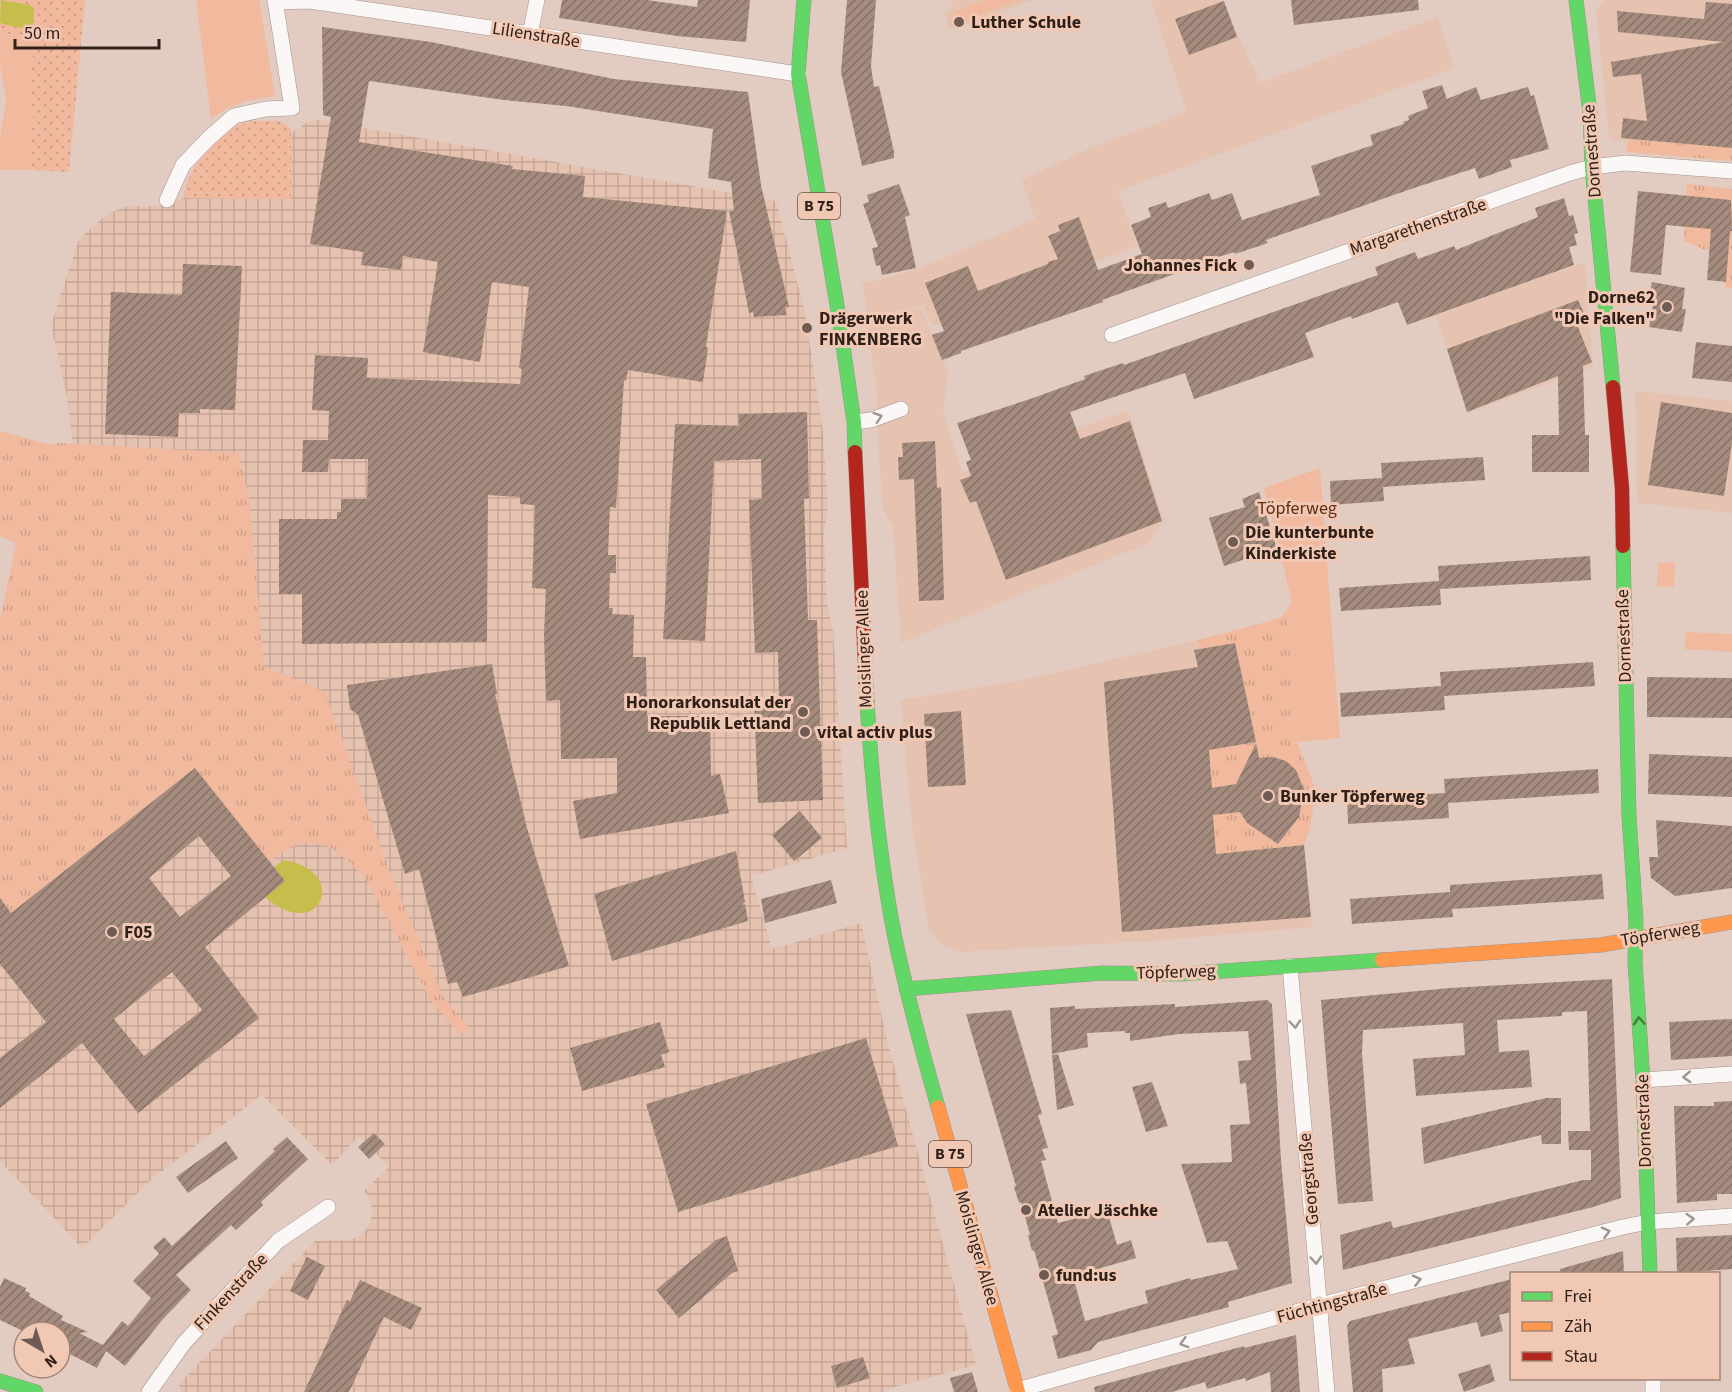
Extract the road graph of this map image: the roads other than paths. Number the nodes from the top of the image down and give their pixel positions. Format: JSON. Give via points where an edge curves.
{"nodes":[{"id":1,"x":537,"y":0,"type":"edge"},
{"id":2,"x":804,"y":0,"type":"edge"},
{"id":3,"x":1576,"y":0,"type":"edge"},
{"id":4,"x":275,"y":1,"type":"edge"},
{"id":5,"x":530,"y":34,"type":"junction"},
{"id":6,"x":798,"y":74,"type":"junction"},
{"id":7,"x":1592,"y":167,"type":"junction"},
{"id":8,"x":1732,"y":171,"type":"edge"},
{"id":9,"x":167,"y":200,"type":"dead end"},
{"id":10,"x":1112,"y":335,"type":"dead end"},
{"id":11,"x":901,"y":409,"type":"dead end"},
{"id":12,"x":854,"y":422,"type":"junction"},
{"id":13,"x":1732,"y":922,"type":"edge"},
{"id":14,"x":1635,"y":939,"type":"junction"},
{"id":15,"x":1290,"y":966,"type":"junction"},
{"id":16,"x":906,"y":989,"type":"junction"},
{"id":17,"x":1732,"y":1074,"type":"edge"},
{"id":18,"x":1643,"y":1080,"type":"junction"},
{"id":19,"x":328,"y":1207,"type":"dead end"},
{"id":20,"x":1732,"y":1216,"type":"edge"},
{"id":21,"x":1648,"y":1222,"type":"junction"},
{"id":22,"x":1650,"y":1272,"type":"edge"},
{"id":23,"x":1320,"y":1305,"type":"junction"},
{"id":24,"x":0,"y":1381,"type":"edge"},
{"id":25,"x":1017,"y":1391,"type":"edge"},
{"id":26,"x":36,"y":1392,"type":"edge"},
{"id":27,"x":149,"y":1392,"type":"edge"},
{"id":28,"x":1327,"y":1392,"type":"edge"}],
"edges":[{"from":1,"to":5,"type":"street"},
{"from":2,"to":6,"type":"main road","name":"Moislinger Allee","number":"B 75"},
{"from":3,"to":7,"type":"main road","name":"Dornestraße","via":[[1590,112]]},
{"from":4,"to":5,"type":"street","name":"Lilienstraße","via":[[310,1]]},
{"from":4,"to":9,"type":"street","via":[[292,108],[234,116],[183,165]]},
{"from":5,"to":6,"type":"street","name":"Lilienstraße"},
{"from":6,"to":12,"type":"main road","name":"Moislinger Allee","number":"B 75"},
{"from":7,"to":8,"type":"street","name":"Margarethenstraße","via":[[1625,163]]},
{"from":7,"to":10,"type":"street","name":"Margarethenstraße"},
{"from":7,"to":14,"type":"main road","name":"Dornestraße","via":[[1622,488]]},
{"from":12,"to":11,"type":"street","one_way":true},
{"from":12,"to":16,"type":"main road","name":"Moislinger Allee","number":"B 75","via":[[869,737],[881,853]]},
{"from":13,"to":14,"type":"main road","name":"Töpferweg"},
{"from":14,"to":15,"type":"main road","name":"Töpferweg","via":[[1601,945]]},
{"from":18,"to":14,"type":"main road","name":"Dornestraße","one_way":true},
{"from":15,"to":16,"type":"main road","name":"Töpferweg","via":[[1180,974],[1102,973]]},
{"from":15,"to":23,"type":"street","name":"Georgstraße","one_way":true},
{"from":16,"to":25,"type":"main road","name":"Moislinger Allee","number":"B 75"},
{"from":17,"to":18,"type":"street","one_way":true},
{"from":18,"to":21,"type":"main road","name":"Dornestraße"},
{"from":19,"to":27,"type":"street","name":"Finkenstraße","via":[[278,1241],[184,1343]]},
{"from":21,"to":20,"type":"street","name":"Füchtingstraße","one_way":true},
{"from":21,"to":22,"type":"main road","name":"Dornestraße"},
{"from":23,"to":21,"type":"street","name":"Füchtingstraße","one_way":true},
{"from":23,"to":25,"type":"street","name":"Füchtingstraße","one_way":true},
{"from":23,"to":28,"type":"street","name":"Georgstraße"},
{"from":24,"to":26,"type":"main road"}]}
